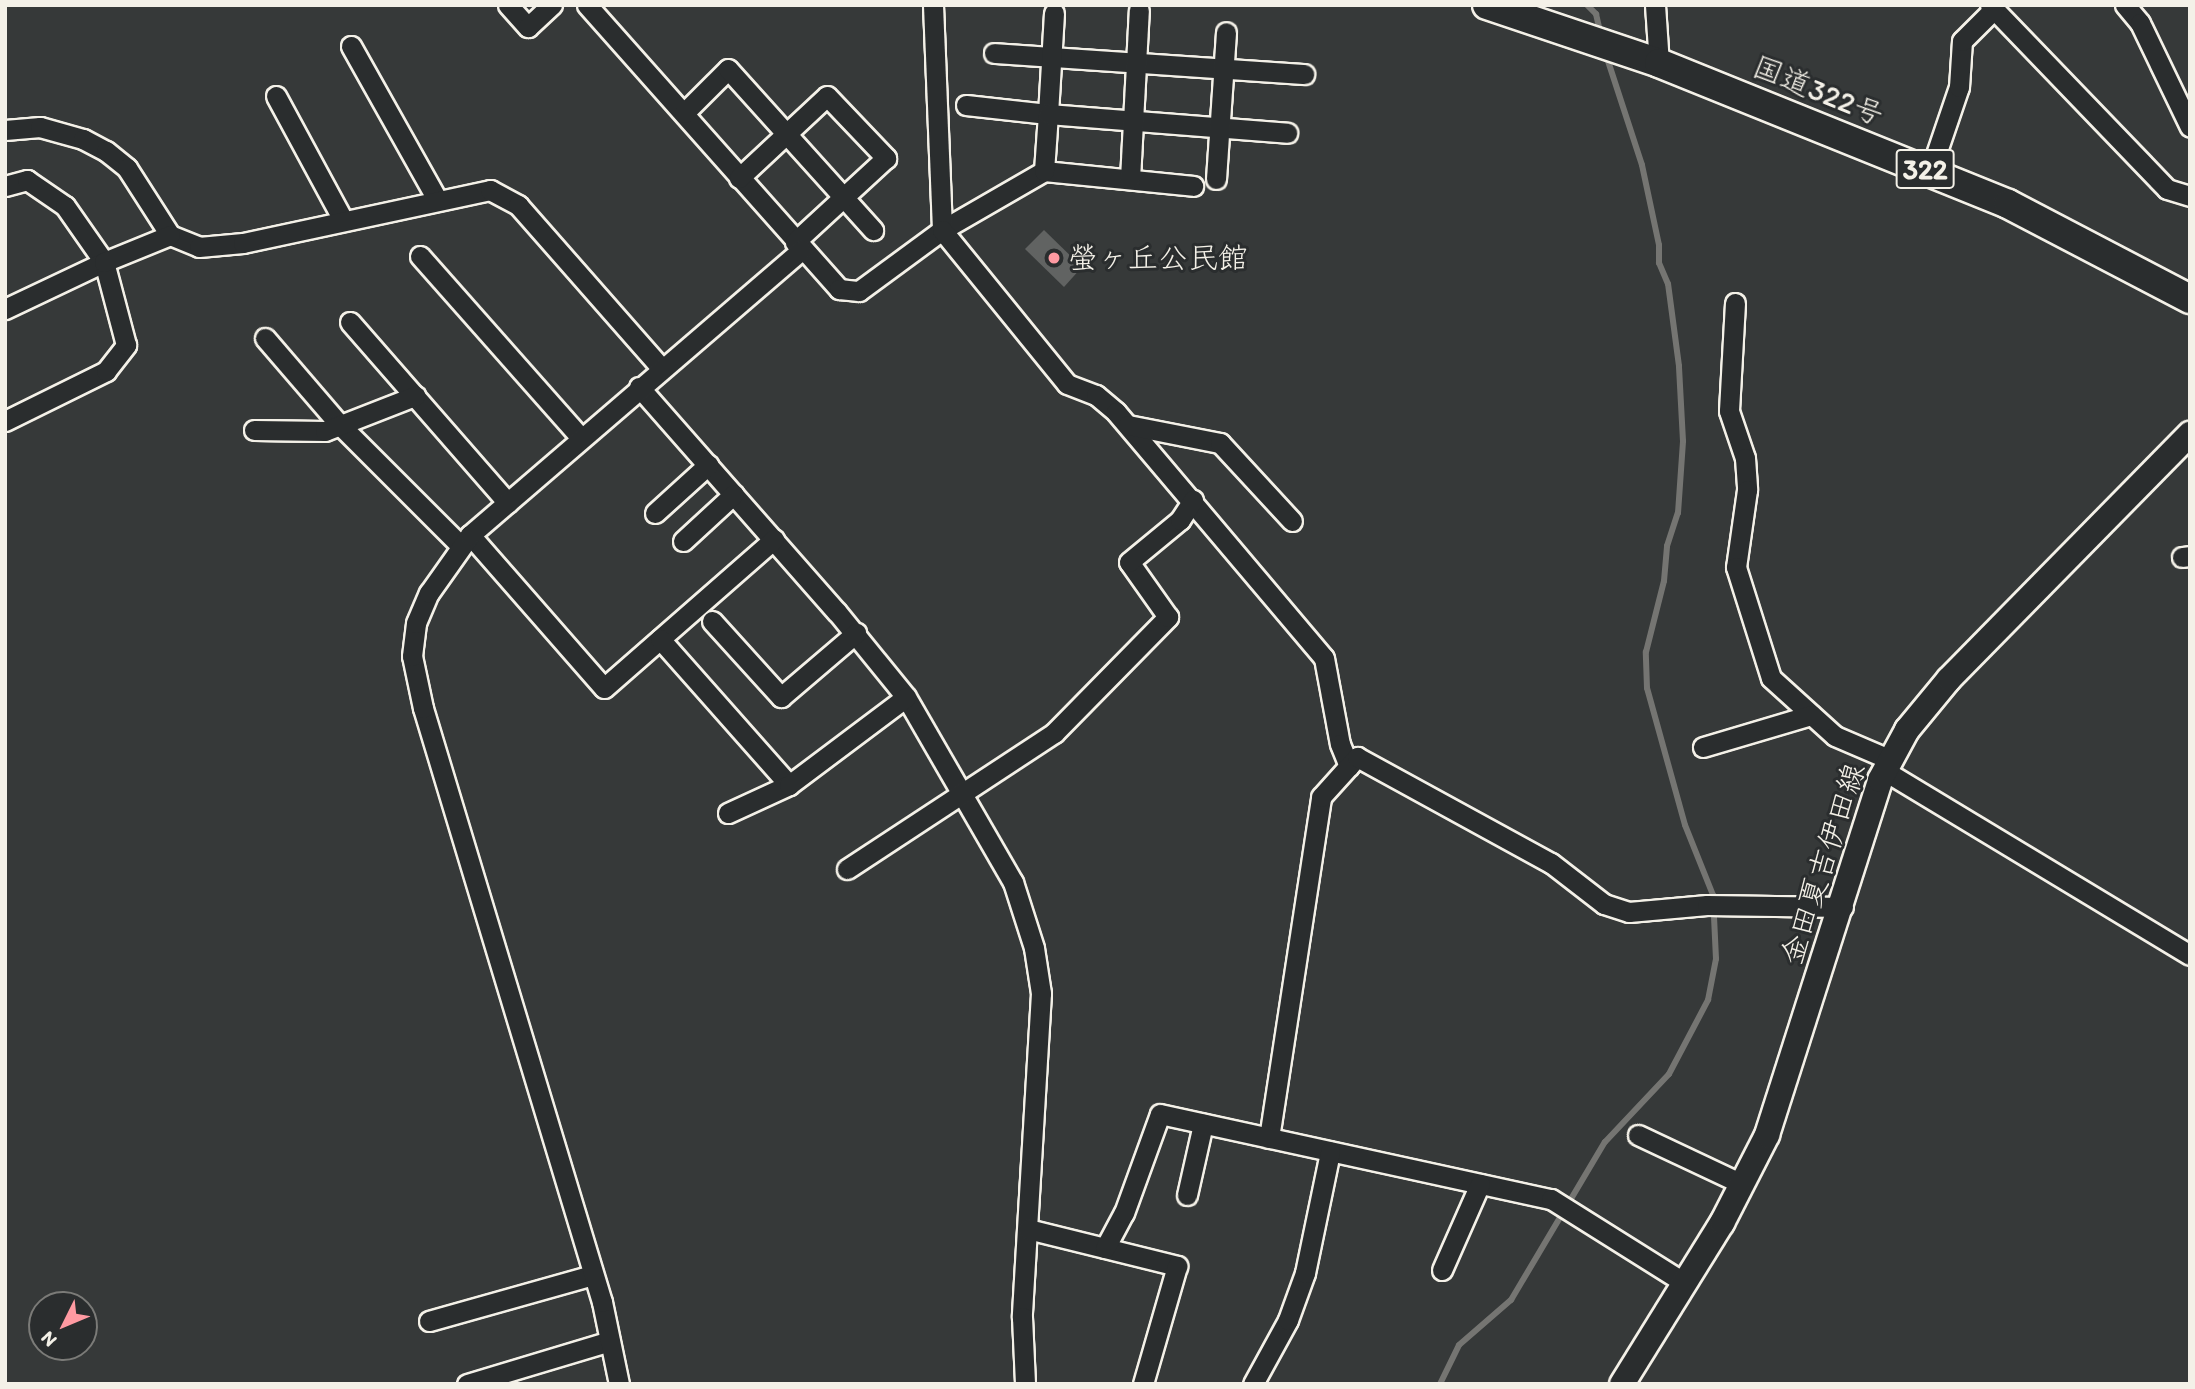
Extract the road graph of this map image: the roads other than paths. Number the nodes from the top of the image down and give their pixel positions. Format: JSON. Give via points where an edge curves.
{"nodes":[{"id":1,"x":508,"y":5,"type":"edge"},
{"id":2,"x":552,"y":5,"type":"edge"},
{"id":3,"x":587,"y":5,"type":"edge"},
{"id":4,"x":933,"y":5,"type":"edge"},
{"id":5,"x":1487,"y":5,"type":"edge"},
{"id":6,"x":1655,"y":5,"type":"edge"},
{"id":7,"x":2125,"y":5,"type":"edge"},
{"id":8,"x":1992,"y":7,"type":"edge"},
{"id":9,"x":1139,"y":10,"type":"dead end"},
{"id":10,"x":1054,"y":13,"type":"dead end"},
{"id":11,"x":1226,"y":32,"type":"dead end"},
{"id":12,"x":351,"y":46,"type":"dead end"},
{"id":13,"x":994,"y":53,"type":"dead end"},
{"id":14,"x":1052,"y":57,"type":"junction"},
{"id":15,"x":1136,"y":62,"type":"junction"},
{"id":16,"x":1655,"y":62,"type":"junction"},
{"id":17,"x":1223,"y":69,"type":"junction"},
{"id":18,"x":1304,"y":74,"type":"dead end"},
{"id":19,"x":275,"y":96,"type":"dead end"},
{"id":20,"x":966,"y":105,"type":"dead end"},
{"id":21,"x":684,"y":113,"type":"junction"},
{"id":22,"x":1048,"y":114,"type":"junction"},
{"id":23,"x":1131,"y":121,"type":"junction"},
{"id":24,"x":2190,"y":127,"type":"edge"},
{"id":25,"x":1220,"y":128,"type":"junction"},
{"id":26,"x":5,"y":130,"type":"edge"},
{"id":27,"x":1287,"y":133,"type":"dead end"},
{"id":28,"x":787,"y":134,"type":"junction"},
{"id":29,"x":1044,"y":171,"type":"junction"},
{"id":30,"x":1930,"y":172,"type":"junction"},
{"id":31,"x":739,"y":178,"type":"junction"},
{"id":32,"x":1216,"y":179,"type":"dead end"},
{"id":33,"x":1129,"y":180,"type":"junction"},
{"id":34,"x":5,"y":186,"type":"edge"},
{"id":35,"x":1193,"y":186,"type":"dead end"},
{"id":36,"x":2190,"y":197,"type":"edge"},
{"id":37,"x":844,"y":198,"type":"junction"},
{"id":38,"x":437,"y":199,"type":"junction"},
{"id":39,"x":342,"y":218,"type":"junction"},
{"id":40,"x":873,"y":230,"type":"dead end"},
{"id":41,"x":942,"y":230,"type":"junction"},
{"id":42,"x":170,"y":235,"type":"junction"},
{"id":43,"x":798,"y":246,"type":"junction"},
{"id":44,"x":420,"y":256,"type":"dead end"},
{"id":45,"x":104,"y":262,"type":"junction"},
{"id":46,"x":2190,"y":299,"type":"edge"},
{"id":47,"x":1735,"y":303,"type":"dead end"},
{"id":48,"x":5,"y":310,"type":"edge"},
{"id":49,"x":350,"y":321,"type":"dead end"},
{"id":50,"x":265,"y":338,"type":"dead end"},
{"id":51,"x":662,"y":368,"type":"junction"},
{"id":52,"x":639,"y":387,"type":"junction"},
{"id":53,"x":415,"y":396,"type":"junction"},
{"id":54,"x":5,"y":421,"type":"edge"},
{"id":55,"x":338,"y":423,"type":"junction"},
{"id":56,"x":1128,"y":425,"type":"junction"},
{"id":57,"x":254,"y":430,"type":"dead end"},
{"id":58,"x":2190,"y":434,"type":"edge"},
{"id":59,"x":581,"y":438,"type":"junction"},
{"id":60,"x":708,"y":465,"type":"junction"},
{"id":61,"x":734,"y":494,"type":"junction"},
{"id":62,"x":1193,"y":500,"type":"junction"},
{"id":63,"x":508,"y":503,"type":"junction"},
{"id":64,"x":655,"y":513,"type":"dead end"},
{"id":65,"x":1292,"y":521,"type":"dead end"},
{"id":66,"x":774,"y":539,"type":"junction"},
{"id":67,"x":465,"y":540,"type":"junction"},
{"id":68,"x":683,"y":541,"type":"dead end"},
{"id":69,"x":712,"y":621,"type":"dead end"},
{"id":70,"x":856,"y":633,"type":"junction"},
{"id":71,"x":660,"y":639,"type":"junction"},
{"id":72,"x":906,"y":697,"type":"junction"},
{"id":73,"x":1811,"y":715,"type":"junction"},
{"id":74,"x":1703,"y":747,"type":"dead end"},
{"id":75,"x":1349,"y":766,"type":"junction"},
{"id":76,"x":1888,"y":766,"type":"junction"},
{"id":77,"x":789,"y":785,"type":"junction"},
{"id":78,"x":962,"y":791,"type":"junction"},
{"id":79,"x":727,"y":813,"type":"dead end"},
{"id":80,"x":847,"y":869,"type":"dead end"},
{"id":81,"x":1843,"y":907,"type":"junction"},
{"id":82,"x":2190,"y":955,"type":"edge"},
{"id":83,"x":1203,"y":1124,"type":"junction"},
{"id":84,"x":1638,"y":1135,"type":"dead end"},
{"id":85,"x":1269,"y":1138,"type":"junction"},
{"id":86,"x":1330,"y":1152,"type":"junction"},
{"id":87,"x":1480,"y":1184,"type":"junction"},
{"id":88,"x":1742,"y":1184,"type":"junction"},
{"id":89,"x":1187,"y":1195,"type":"dead end"},
{"id":90,"x":1028,"y":1229,"type":"junction"},
{"id":91,"x":1105,"y":1248,"type":"junction"},
{"id":92,"x":1442,"y":1270,"type":"dead end"},
{"id":93,"x":593,"y":1275,"type":"junction"},
{"id":94,"x":1685,"y":1283,"type":"junction"},
{"id":95,"x":429,"y":1321,"type":"dead end"},
{"id":96,"x":610,"y":1341,"type":"junction"},
{"id":97,"x":467,"y":1384,"type":"edge"},
{"id":98,"x":619,"y":1384,"type":"edge"},
{"id":99,"x":1024,"y":1384,"type":"edge"},
{"id":100,"x":1143,"y":1384,"type":"edge"},
{"id":101,"x":1253,"y":1384,"type":"edge"},
{"id":102,"x":1622,"y":1384,"type":"edge"}],
"edges":[{"from":1,"to":2,"type":"street","via":[[528,27]]},
{"from":3,"to":21,"type":"street"},
{"from":4,"to":41,"type":"street"},
{"from":5,"to":16,"type":"highway","name":"国道322号","number":"322"},
{"from":6,"to":16,"type":"street"},
{"from":7,"to":24,"type":"street","via":[[2140,23]]},
{"from":8,"to":30,"type":"street","via":[[1962,41],[1959,87]]},
{"from":8,"to":36,"type":"street","via":[[2167,189]]},
{"from":9,"to":15,"type":"street"},
{"from":10,"to":14,"type":"street"},
{"from":11,"to":17,"type":"street"},
{"from":12,"to":38,"type":"street"},
{"from":13,"to":14,"type":"street"},
{"from":14,"to":15,"type":"street"},
{"from":14,"to":22,"type":"street"},
{"from":15,"to":17,"type":"street"},
{"from":15,"to":23,"type":"street"},
{"from":16,"to":30,"type":"highway","name":"国道322号","number":"322"},
{"from":17,"to":18,"type":"street"},
{"from":17,"to":25,"type":"street"},
{"from":19,"to":39,"type":"street"},
{"from":20,"to":22,"type":"street"},
{"from":21,"to":28,"type":"street","via":[[728,69]]},
{"from":21,"to":31,"type":"street"},
{"from":22,"to":23,"type":"street"},
{"from":22,"to":29,"type":"street"},
{"from":23,"to":25,"type":"street"},
{"from":23,"to":33,"type":"street"},
{"from":25,"to":27,"type":"street"},
{"from":25,"to":32,"type":"street"},
{"from":26,"to":42,"type":"street","via":[[40,127],[106,151],[127,168]]},
{"from":28,"to":31,"type":"street"},
{"from":28,"to":37,"type":"street"},
{"from":28,"to":37,"type":"street","via":[[827,96],[886,158]]},
{"from":29,"to":33,"type":"street"},
{"from":29,"to":41,"type":"street"},
{"from":30,"to":46,"type":"highway","name":"国道322号","number":"322","via":[[2008,204]]},
{"from":31,"to":43,"type":"street"},
{"from":33,"to":35,"type":"street"},
{"from":34,"to":45,"type":"street","via":[[27,180],[65,205]]},
{"from":37,"to":40,"type":"street"},
{"from":37,"to":43,"type":"street"},
{"from":38,"to":39,"type":"street"},
{"from":38,"to":51,"type":"street","via":[[490,190],[518,205]]},
{"from":39,"to":42,"type":"street","via":[[243,243],[199,247]]},
{"from":41,"to":43,"type":"street","via":[[859,291],[839,289]]},
{"from":41,"to":56,"type":"street","via":[[1067,384],[1096,395]]},
{"from":42,"to":45,"type":"street"},
{"from":43,"to":51,"type":"street"},
{"from":44,"to":59,"type":"street"},
{"from":45,"to":48,"type":"street"},
{"from":45,"to":54,"type":"street","via":[[126,345],[106,371]]},
{"from":47,"to":73,"type":"street","via":[[1729,411],[1745,458],[1747,491],[1736,566],[1771,678]]},
{"from":49,"to":53,"type":"street"},
{"from":50,"to":55,"type":"street"},
{"from":51,"to":52,"type":"street"},
{"from":52,"to":59,"type":"street"},
{"from":52,"to":60,"type":"street"},
{"from":53,"to":55,"type":"street"},
{"from":53,"to":63,"type":"street"},
{"from":55,"to":57,"type":"street","via":[[326,431]]},
{"from":55,"to":67,"type":"street"},
{"from":56,"to":62,"type":"street"},
{"from":56,"to":65,"type":"street","via":[[1220,443]]},
{"from":58,"to":76,"type":"main road","name":"金田夏吉伊田線","via":[[1949,679],[1907,730]]},
{"from":59,"to":63,"type":"street"},
{"from":60,"to":61,"type":"street"},
{"from":60,"to":64,"type":"street"},
{"from":61,"to":66,"type":"street"},
{"from":61,"to":68,"type":"street"},
{"from":62,"to":75,"type":"street","via":[[1324,658],[1340,744]]},
{"from":62,"to":78,"type":"street","via":[[1180,520],[1129,562],[1168,617],[1054,733]]},
{"from":63,"to":67,"type":"street"},
{"from":66,"to":70,"type":"street"},
{"from":66,"to":71,"type":"street"},
{"from":67,"to":71,"type":"street","via":[[604,688]]},
{"from":67,"to":93,"type":"street","via":[[416,623],[412,656],[454,820]]},
{"from":69,"to":70,"type":"street","via":[[781,697]]},
{"from":70,"to":72,"type":"street"},
{"from":71,"to":77,"type":"street"},
{"from":72,"to":77,"type":"street"},
{"from":72,"to":78,"type":"street"},
{"from":73,"to":74,"type":"street"},
{"from":73,"to":76,"type":"street","via":[[1835,736]]},
{"from":75,"to":81,"type":"street","via":[[1357,757],[1551,863],[1604,904],[1629,912],[1716,905]]},
{"from":75,"to":85,"type":"street","via":[[1321,797]]},
{"from":76,"to":81,"type":"main road","name":"金田夏吉伊田線"},
{"from":76,"to":82,"type":"street"},
{"from":77,"to":79,"type":"street"},
{"from":78,"to":80,"type":"street"},
{"from":78,"to":90,"type":"street","via":[[1013,882],[1034,948],[1041,993]]},
{"from":81,"to":88,"type":"main road","name":"金田夏吉伊田線","via":[[1766,1135]]},
{"from":83,"to":85,"type":"street"},
{"from":83,"to":89,"type":"street"},
{"from":83,"to":91,"type":"street","via":[[1160,1114],[1124,1213]]},
{"from":84,"to":88,"type":"street"},
{"from":85,"to":86,"type":"street"},
{"from":86,"to":87,"type":"street"},
{"from":86,"to":101,"type":"street","via":[[1305,1273],[1288,1320]]},
{"from":87,"to":92,"type":"street"},
{"from":87,"to":94,"type":"street","via":[[1568,1208]]},
{"from":88,"to":94,"type":"main road","name":"金田夏吉伊田線"},
{"from":90,"to":91,"type":"street"},
{"from":90,"to":99,"type":"street","via":[[1022,1317]]},
{"from":91,"to":100,"type":"street","via":[[1177,1266]]},
{"from":93,"to":95,"type":"street"},
{"from":93,"to":96,"type":"street"},
{"from":94,"to":102,"type":"main road","name":"金田夏吉伊田線"},
{"from":96,"to":97,"type":"street"},
{"from":96,"to":98,"type":"street"}]}
